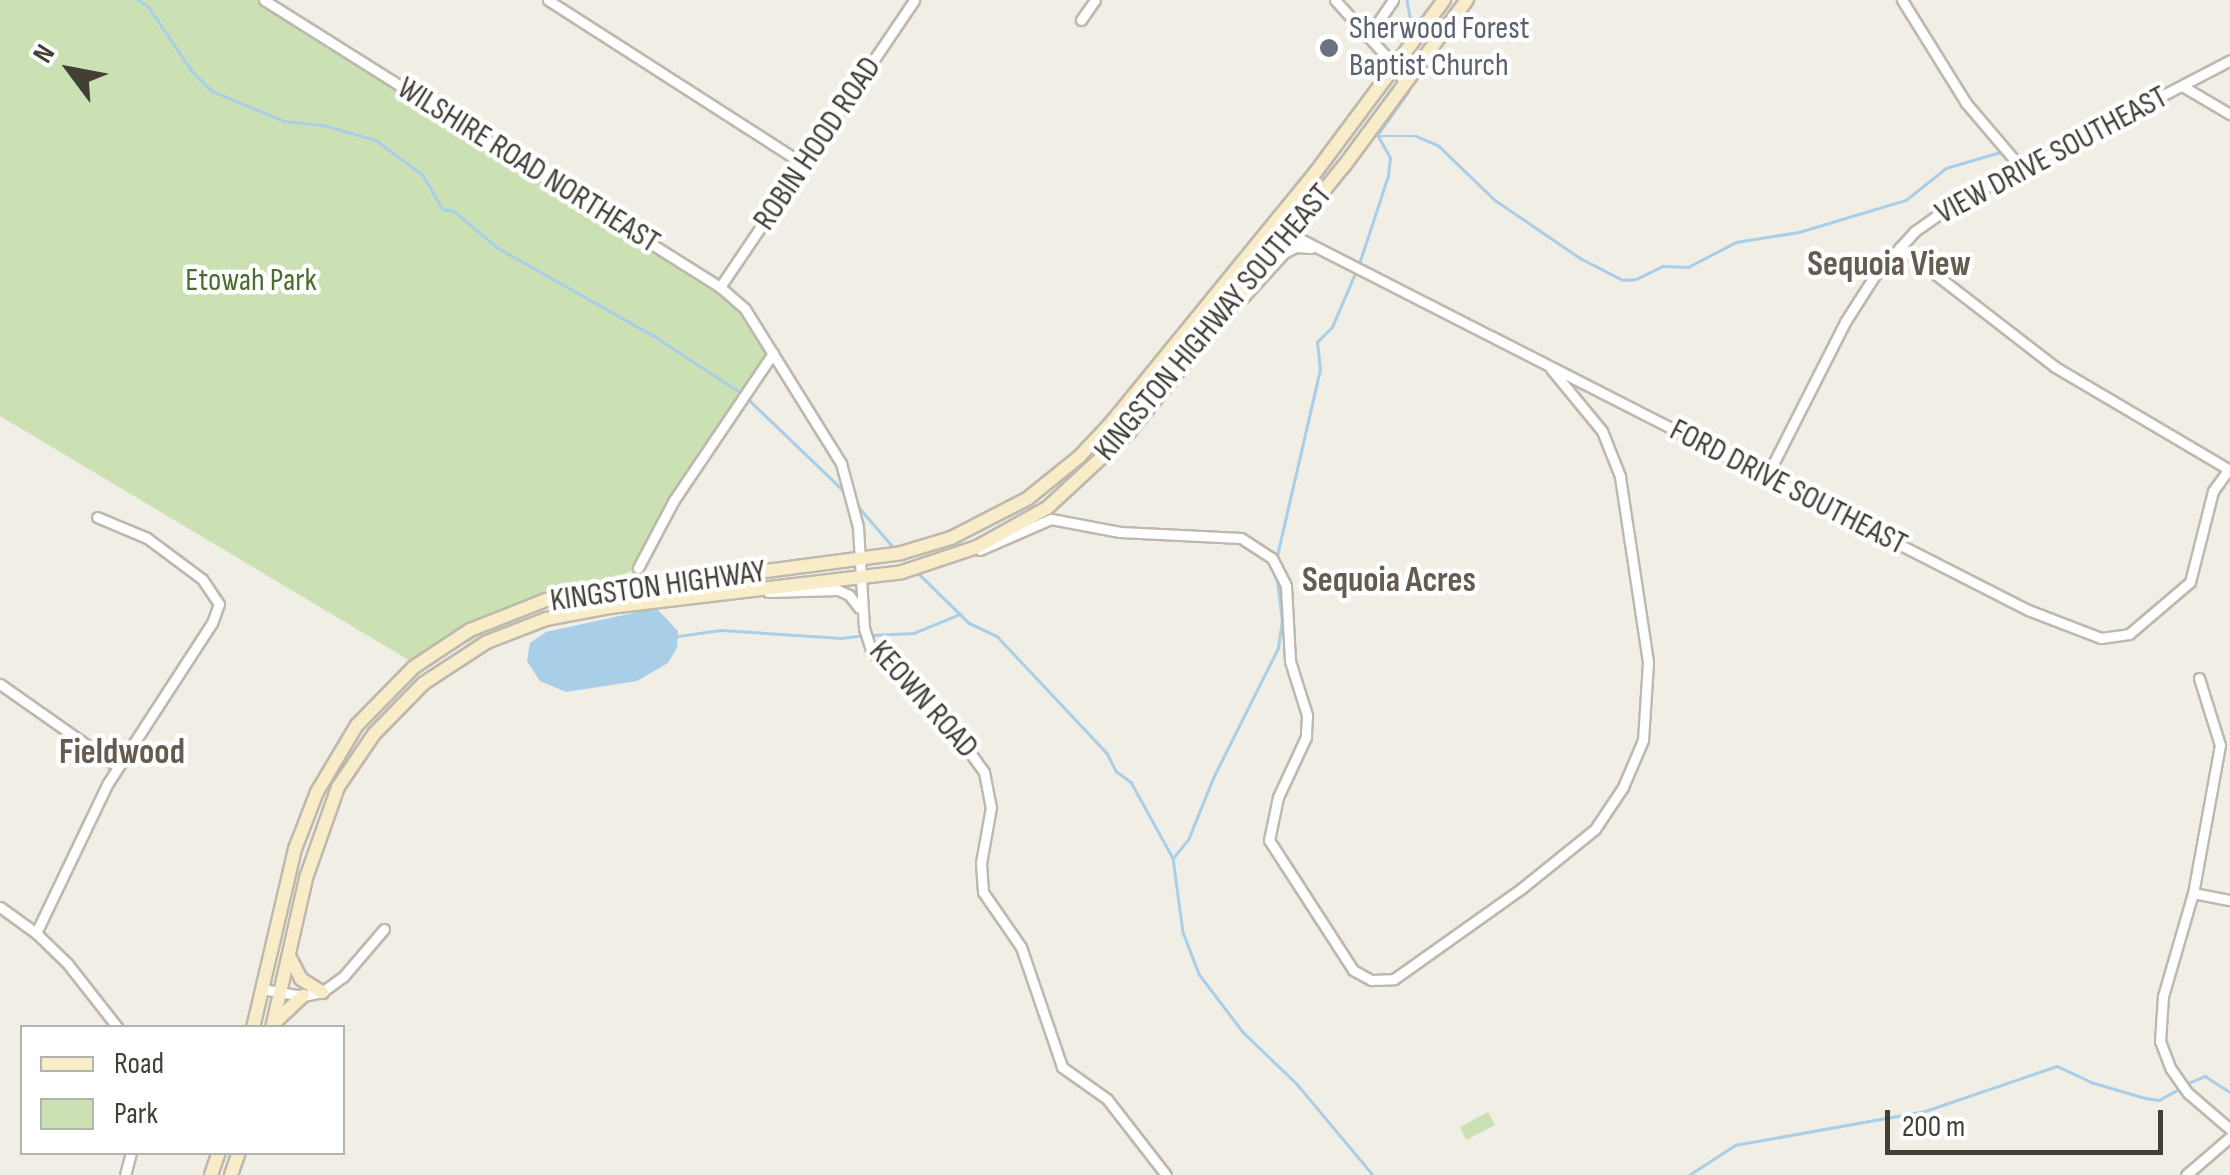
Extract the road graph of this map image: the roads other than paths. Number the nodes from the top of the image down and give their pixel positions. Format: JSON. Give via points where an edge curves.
{"nodes":[{"id":1,"x":264,"y":0,"type":"edge"},
{"id":2,"x":548,"y":0,"type":"edge"},
{"id":3,"x":902,"y":0,"type":"edge"},
{"id":4,"x":914,"y":0,"type":"edge"},
{"id":5,"x":1096,"y":0,"type":"edge"},
{"id":6,"x":1335,"y":0,"type":"edge"},
{"id":7,"x":1393,"y":0,"type":"edge"},
{"id":8,"x":1444,"y":0,"type":"edge"},
{"id":9,"x":1467,"y":0,"type":"edge"},
{"id":10,"x":1902,"y":0,"type":"edge"},
{"id":11,"x":903,"y":18,"type":"junction"},
{"id":12,"x":1080,"y":20,"type":"dead end"},
{"id":13,"x":1368,"y":37,"type":"junction"},
{"id":14,"x":2230,"y":60,"type":"edge"},
{"id":15,"x":1395,"y":66,"type":"junction"},
{"id":16,"x":1406,"y":84,"type":"junction"},
{"id":17,"x":2182,"y":86,"type":"junction"},
{"id":18,"x":2230,"y":114,"type":"edge"},
{"id":19,"x":805,"y":164,"type":"junction"},
{"id":20,"x":2023,"y":170,"type":"junction"},
{"id":21,"x":1274,"y":224,"type":"junction"},
{"id":22,"x":1290,"y":234,"type":"junction"},
{"id":23,"x":1900,"y":247,"type":"junction"},
{"id":24,"x":1319,"y":249,"type":"junction"},
{"id":25,"x":720,"y":287,"type":"junction"},
{"id":26,"x":1219,"y":321,"type":"junction"},
{"id":27,"x":773,"y":353,"type":"junction"},
{"id":28,"x":1552,"y":369,"type":"junction"},
{"id":29,"x":2230,"y":469,"type":"edge"},
{"id":30,"x":1768,"y":474,"type":"junction"},
{"id":31,"x":1068,"y":492,"type":"junction"},
{"id":32,"x":96,"y":516,"type":"dead end"},
{"id":33,"x":1070,"y":522,"type":"junction"},
{"id":34,"x":953,"y":557,"type":"junction"},
{"id":35,"x":859,"y":560,"type":"junction"},
{"id":36,"x":638,"y":568,"type":"dead end"},
{"id":37,"x":902,"y":572,"type":"joint"},
{"id":38,"x":858,"y":580,"type":"junction"},
{"id":39,"x":745,"y":592,"type":"junction"},
{"id":40,"x":862,"y":614,"type":"junction"},
{"id":41,"x":2199,"y":678,"type":"dead end"},
{"id":42,"x":0,"y":684,"type":"edge"},
{"id":43,"x":2225,"y":745,"type":"edge"},
{"id":44,"x":118,"y":767,"type":"junction"},
{"id":45,"x":2193,"y":893,"type":"junction"},
{"id":46,"x":2230,"y":900,"type":"edge"},
{"id":47,"x":0,"y":907,"type":"edge"},
{"id":48,"x":384,"y":929,"type":"dead end"},
{"id":49,"x":36,"y":933,"type":"junction"},
{"id":50,"x":288,"y":956,"type":"junction"},
{"id":51,"x":262,"y":989,"type":"junction"},
{"id":52,"x":280,"y":992,"type":"junction"},
{"id":53,"x":322,"y":992,"type":"junction"},
{"id":54,"x":303,"y":996,"type":"junction"},
{"id":55,"x":115,"y":1025,"type":"edge"},
{"id":56,"x":254,"y":1025,"type":"edge"},
{"id":57,"x":272,"y":1025,"type":"edge"},
{"id":58,"x":273,"y":1025,"type":"edge"},
{"id":59,"x":2230,"y":1129,"type":"edge"},
{"id":60,"x":2230,"y":1138,"type":"edge"},
{"id":61,"x":1166,"y":1175,"type":"edge"},
{"id":62,"x":2186,"y":1175,"type":"edge"}],
"edges":[{"from":1,"to":25,"type":"street","name":"WILSHIRE ROAD NORTHEAST"},
{"from":2,"to":19,"type":"street"},
{"from":3,"to":11,"type":"street"},
{"from":4,"to":11,"type":"street","name":"ROBIN HOOD ROAD"},
{"from":5,"to":12,"type":"street"},
{"from":6,"to":13,"type":"street"},
{"from":7,"to":13,"type":"street"},
{"from":8,"to":15,"type":"main road","name":"KINGSTON HIGHWAY"},
{"from":9,"to":16,"type":"main road","name":"KINGSTON HIGHWAY SOUTHEAST"},
{"from":10,"to":20,"type":"street","via":[[1946,75]]},
{"from":11,"to":19,"type":"street","name":"ROBIN HOOD ROAD"},
{"from":13,"to":15,"type":"street"},
{"from":14,"to":17,"type":"street","name":"VIEW DRIVE SOUTHEAST"},
{"from":15,"to":16,"type":"street"},
{"from":15,"to":21,"type":"main road","name":"KINGSTON HIGHWAY"},
{"from":16,"to":22,"type":"main road","name":"KINGSTON HIGHWAY SOUTHEAST"},
{"from":17,"to":18,"type":"street"},
{"from":17,"to":20,"type":"street","name":"VIEW DRIVE SOUTHEAST"},
{"from":19,"to":25,"type":"street","name":"ROBIN HOOD ROAD"},
{"from":20,"to":23,"type":"street","name":"VIEW DRIVE SOUTHEAST","via":[[1952,205]]},
{"from":21,"to":22,"type":"street","name":"FORD DRIVE SOUTHEAST"},
{"from":21,"to":35,"type":"main road","name":"KINGSTON HIGHWAY","via":[[1112,422],[1053,480],[982,524],[901,553]]},
{"from":22,"to":24,"type":"street","name":"FORD DRIVE SOUTHEAST"},
{"from":22,"to":26,"type":"main road","name":"KINGSTON HIGHWAY SOUTHEAST"},
{"from":23,"to":29,"type":"street","via":[[2055,368]]},
{"from":23,"to":30,"type":"street","name":"VIEW DRIVE SOUTHEAST","via":[[1844,322]]},
{"from":24,"to":26,"type":"street","via":[[1284,253]]},
{"from":24,"to":28,"type":"street","name":"FORD DRIVE SOUTHEAST"},
{"from":25,"to":27,"type":"street","name":"WILSHIRE ROAD NORTHEAST","via":[[745,309]]},
{"from":26,"to":31,"type":"main road","name":"KINGSTON HIGHWAY SOUTHEAST","via":[[1129,432]]},
{"from":27,"to":35,"type":"street","name":"WILSHIRE ROAD NORTHEAST","via":[[841,463],[852,494]]},
{"from":27,"to":36,"type":"street"},
{"from":28,"to":30,"type":"street","name":"FORD DRIVE SOUTHEAST"},
{"from":28,"to":33,"type":"street","via":[[1595,421],[1620,476],[1648,662],[1643,740],[1610,811],[1588,836],[1394,978],[1371,980],[1353,970],[1269,840],[1272,812],[1302,750],[1308,715],[1290,661],[1286,586],[1272,558],[1241,538],[1120,532]]},
{"from":29,"to":30,"type":"street","name":"FORD DRIVE SOUTHEAST","via":[[2213,491],[2190,582],[2129,634],[2110,638],[2028,610]]},
{"from":31,"to":33,"type":"street","via":[[1061,506]]},
{"from":31,"to":34,"type":"main road","name":"KINGSTON HIGHWAY SOUTHEAST"},
{"from":32,"to":44,"type":"street","via":[[147,538],[202,578],[218,604],[212,624]]},
{"from":33,"to":34,"type":"street","via":[[1042,521],[1006,541]]},
{"from":34,"to":37,"type":"main road","name":"KINGSTON HIGHWAY SOUTHEAST"},
{"from":35,"to":38,"type":"street","name":"WILSHIRE ROAD NORTHEAST"},
{"from":35,"to":51,"type":"main road","name":"KINGSTON HIGHWAY","via":[[546,600],[486,622],[414,667],[350,734],[312,802]]},
{"from":37,"to":38,"type":"main road","name":"KINGSTON HIGHWAY"},
{"from":38,"to":39,"type":"main road","name":"KINGSTON HIGHWAY"},
{"from":38,"to":40,"type":"street","name":"KEOWN ROAD"},
{"from":39,"to":40,"type":"street","via":[[838,590]]},
{"from":39,"to":50,"type":"main road","name":"KINGSTON HIGHWAY","via":[[546,620],[487,642],[424,683],[374,734],[338,788]]},
{"from":40,"to":61,"type":"street","name":"KEOWN ROAD","via":[[880,661],[938,707],[984,772],[991,806],[983,892],[1020,947],[1062,1067],[1107,1099]]},
{"from":41,"to":43,"type":"street"},
{"from":42,"to":44,"type":"street"},
{"from":43,"to":45,"type":"street"},
{"from":44,"to":49,"type":"street"},
{"from":45,"to":46,"type":"street"},
{"from":45,"to":59,"type":"street","via":[[2162,996],[2160,1041],[2188,1093]]},
{"from":47,"to":49,"type":"street"},
{"from":48,"to":53,"type":"street"},
{"from":49,"to":55,"type":"street"},
{"from":50,"to":52,"type":"main road","name":"KINGSTON HIGHWAY"},
{"from":50,"to":53,"type":"main road","via":[[301,979]]},
{"from":51,"to":52,"type":"street"},
{"from":51,"to":56,"type":"main road","name":"KINGSTON HIGHWAY"},
{"from":52,"to":54,"type":"street"},
{"from":52,"to":57,"type":"main road","name":"KINGSTON HIGHWAY"},
{"from":53,"to":54,"type":"street"},
{"from":54,"to":58,"type":"main road"},
{"from":60,"to":62,"type":"street"}]}
